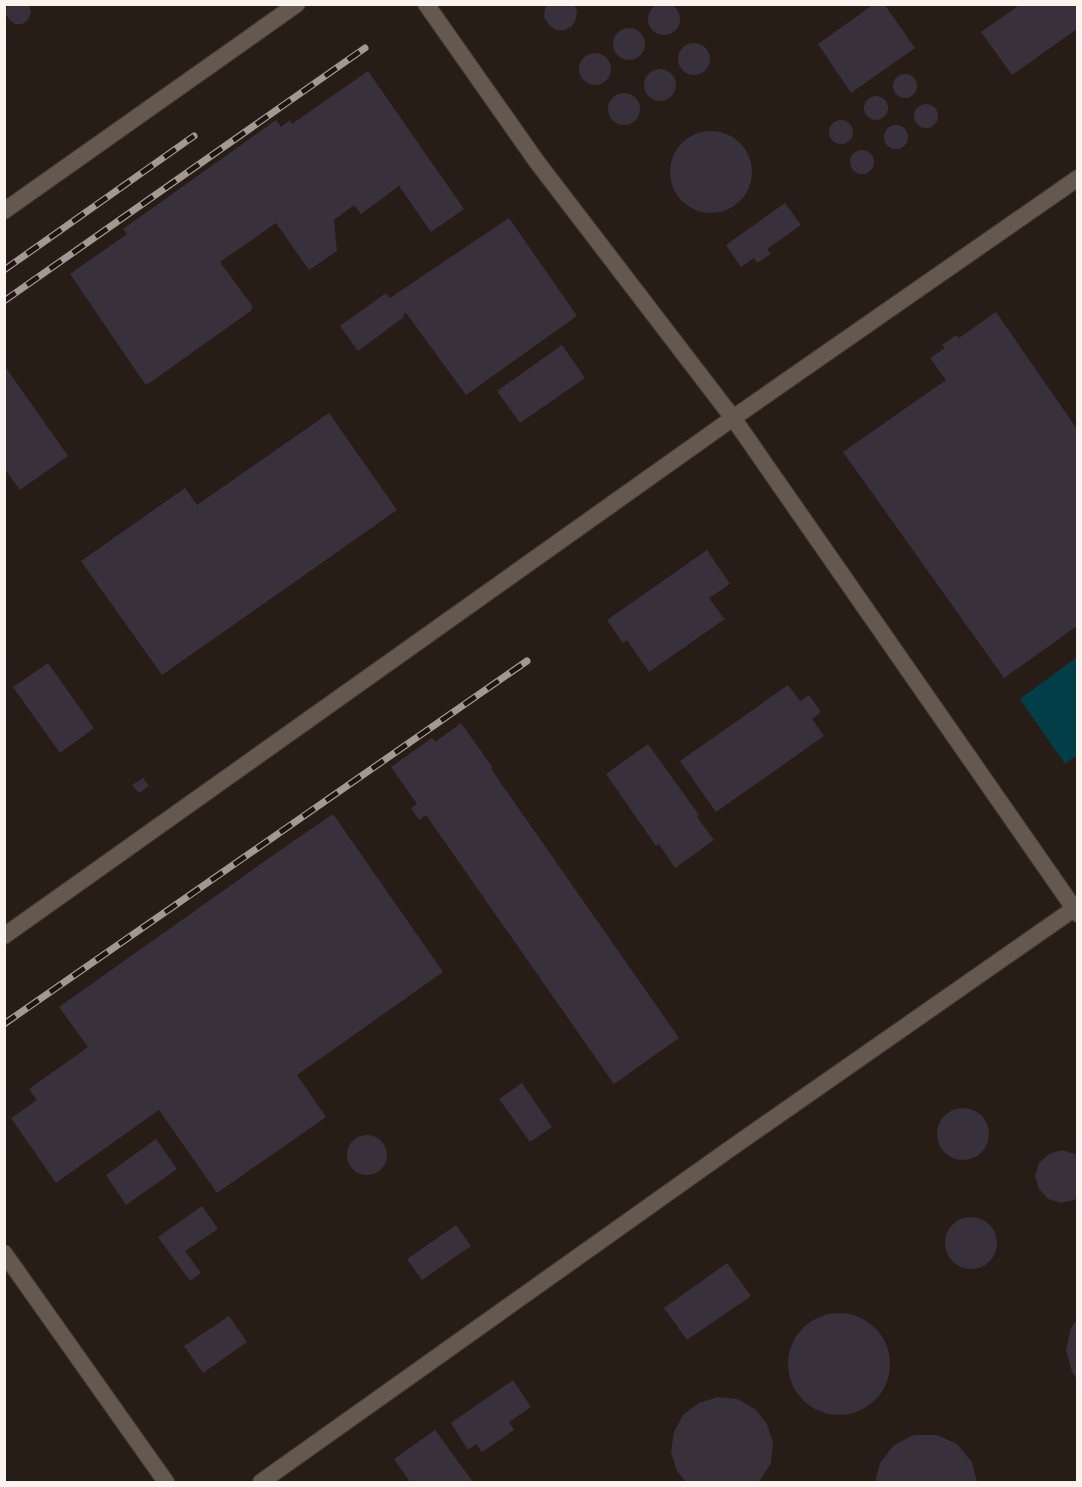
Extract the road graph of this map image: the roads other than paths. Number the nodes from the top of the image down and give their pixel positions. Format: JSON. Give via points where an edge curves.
{"nodes":[{"id":1,"x":297,"y":4,"type":"edge"},
{"id":2,"x":426,"y":4,"type":"edge"},
{"id":3,"x":1077,"y":178,"type":"edge"},
{"id":4,"x":4,"y":211,"type":"edge"},
{"id":5,"x":733,"y":418,"type":"junction"},
{"id":6,"x":1076,"y":910,"type":"edge"},
{"id":7,"x":4,"y":936,"type":"edge"},
{"id":8,"x":4,"y":1253,"type":"edge"},
{"id":9,"x":166,"y":1482,"type":"edge"},
{"id":10,"x":261,"y":1482,"type":"edge"}],
"edges":[{"from":1,"to":4,"type":"lane"},
{"from":2,"to":5,"type":"lane","via":[[537,162]]},
{"from":3,"to":5,"type":"lane"},
{"from":5,"to":6,"type":"lane"},
{"from":5,"to":7,"type":"lane"},
{"from":6,"to":10,"type":"lane","via":[[734,1146]]},
{"from":8,"to":9,"type":"lane"}]}
